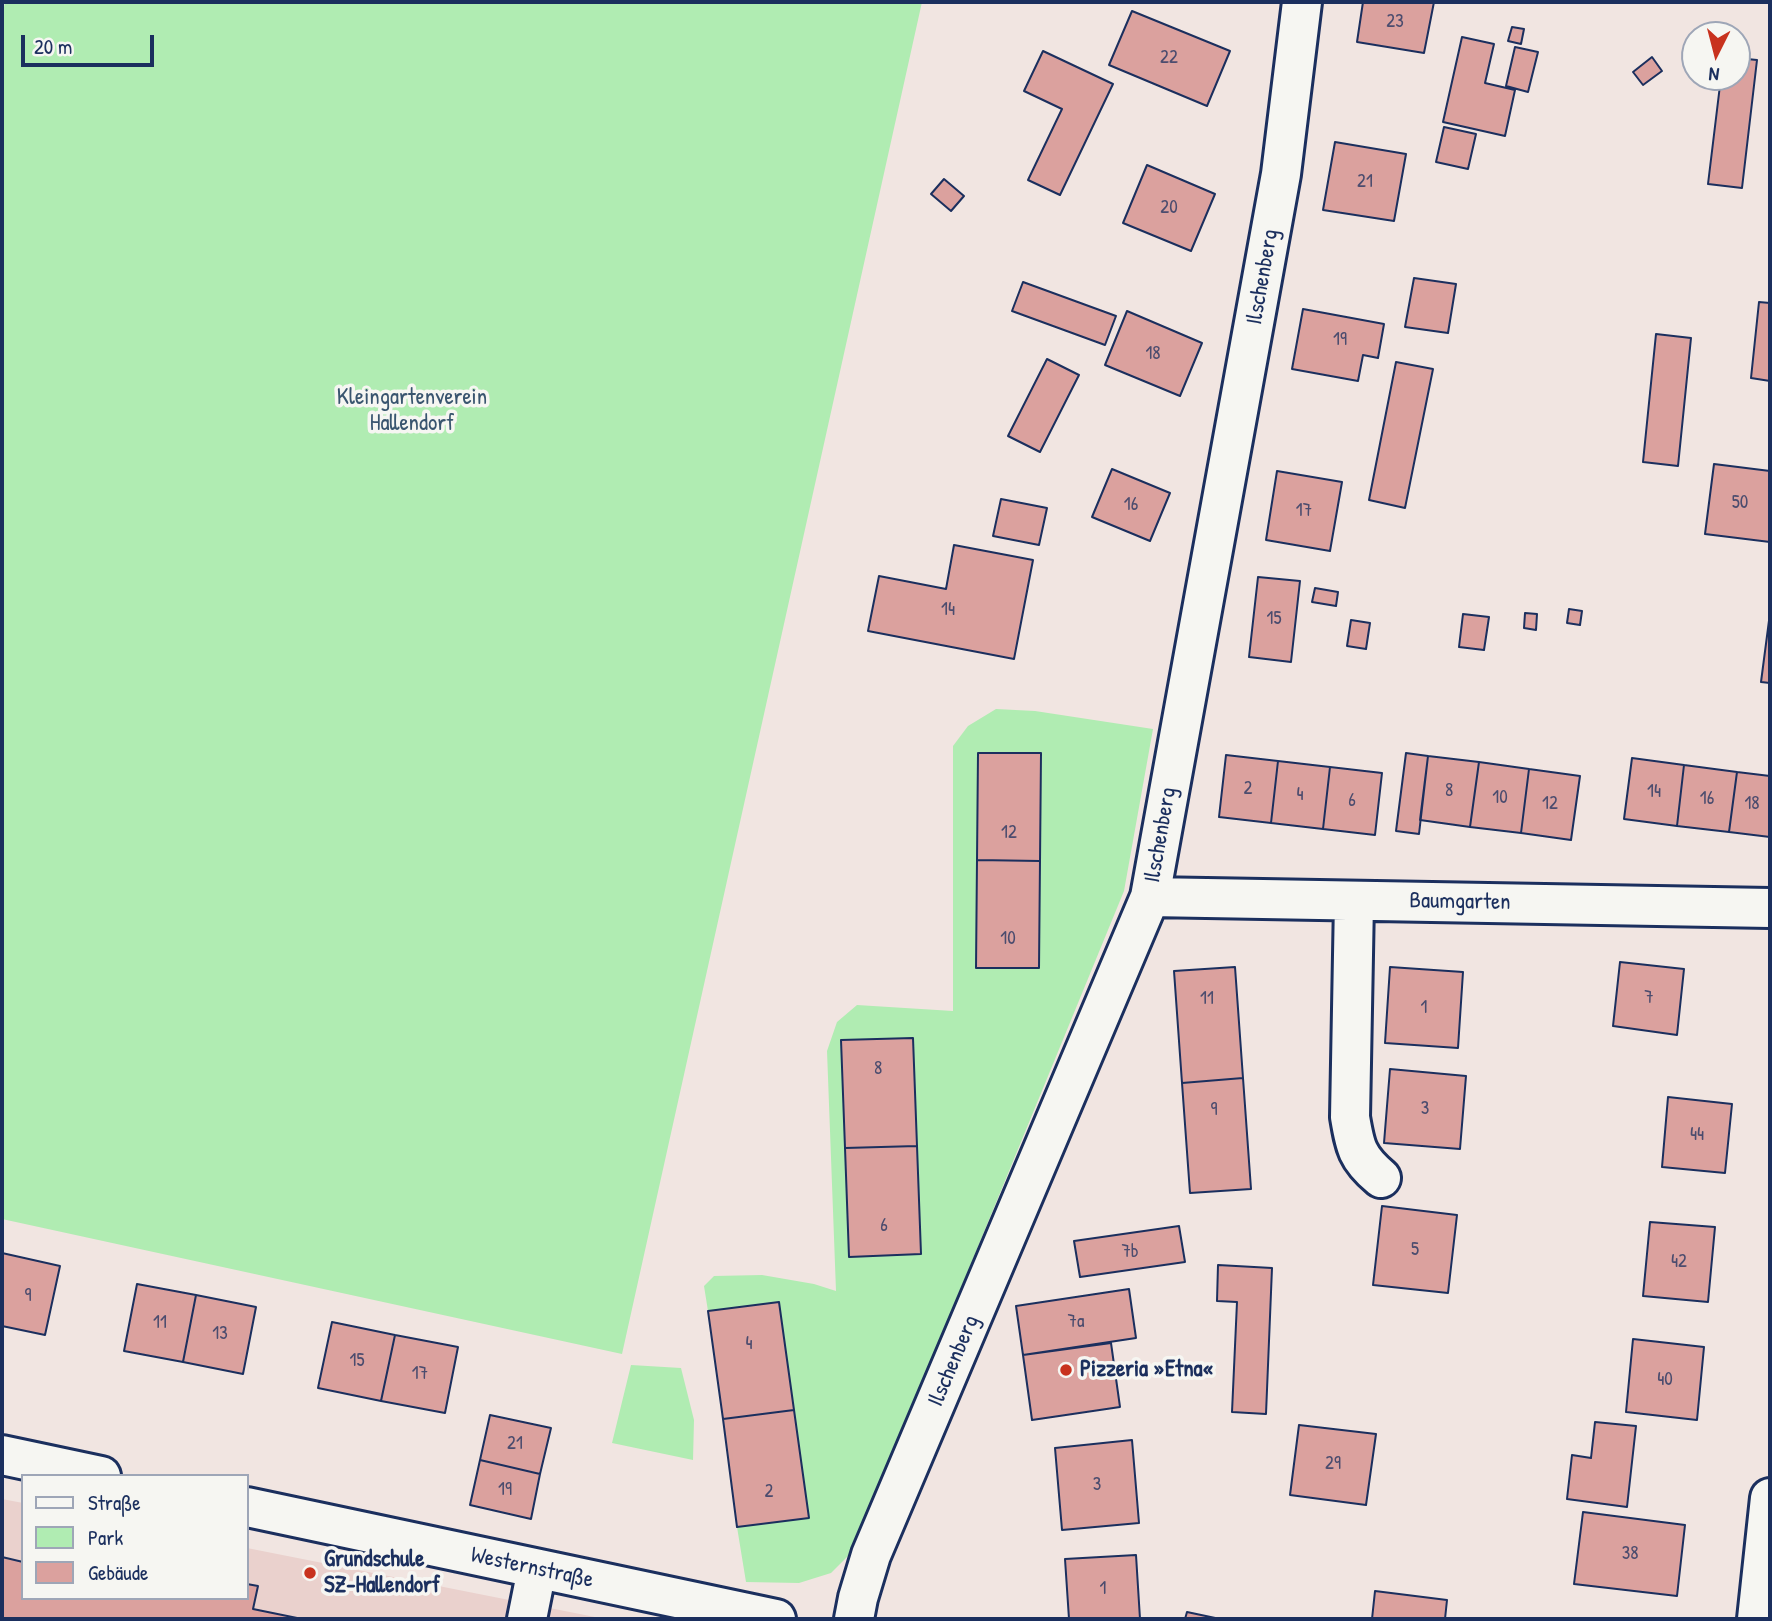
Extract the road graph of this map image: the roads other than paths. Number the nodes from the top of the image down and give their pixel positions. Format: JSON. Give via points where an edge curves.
{"nodes":[{"id":1,"x":1302,"y":2,"type":"edge"},
{"id":2,"x":1150,"y":897,"type":"junction"},
{"id":3,"x":1354,"y":901,"type":"junction"},
{"id":4,"x":1770,"y":908,"type":"edge"},
{"id":5,"x":1381,"y":1178,"type":"dead end"},
{"id":6,"x":2,"y":1455,"type":"edge"},
{"id":7,"x":92,"y":1474,"type":"edge"},
{"id":8,"x":1770,"y":1498,"type":"edge"},
{"id":9,"x":248,"y":1507,"type":"edge"},
{"id":10,"x":537,"y":1569,"type":"junction"},
{"id":11,"x":527,"y":1619,"type":"edge"},
{"id":12,"x":776,"y":1619,"type":"edge"},
{"id":13,"x":854,"y":1619,"type":"edge"},
{"id":14,"x":1757,"y":1619,"type":"edge"}],
"edges":[{"from":1,"to":2,"type":"street","name":"Ilschenberg","via":[[1281,174]]},
{"from":2,"to":3,"type":"street","name":"Baumgarten"},
{"from":2,"to":13,"type":"street","name":"Ilschenberg","via":[[871,1555]]},
{"from":3,"to":4,"type":"street","name":"Baumgarten"},
{"from":3,"to":5,"type":"street","via":[[1350,1117],[1355,1146]]},
{"from":6,"to":7,"type":"street"},
{"from":8,"to":14,"type":"street"},
{"from":9,"to":10,"type":"street","name":"Westernstraße"},
{"from":10,"to":11,"type":"street"},
{"from":10,"to":12,"type":"street","name":"Westernstraße"}]}
